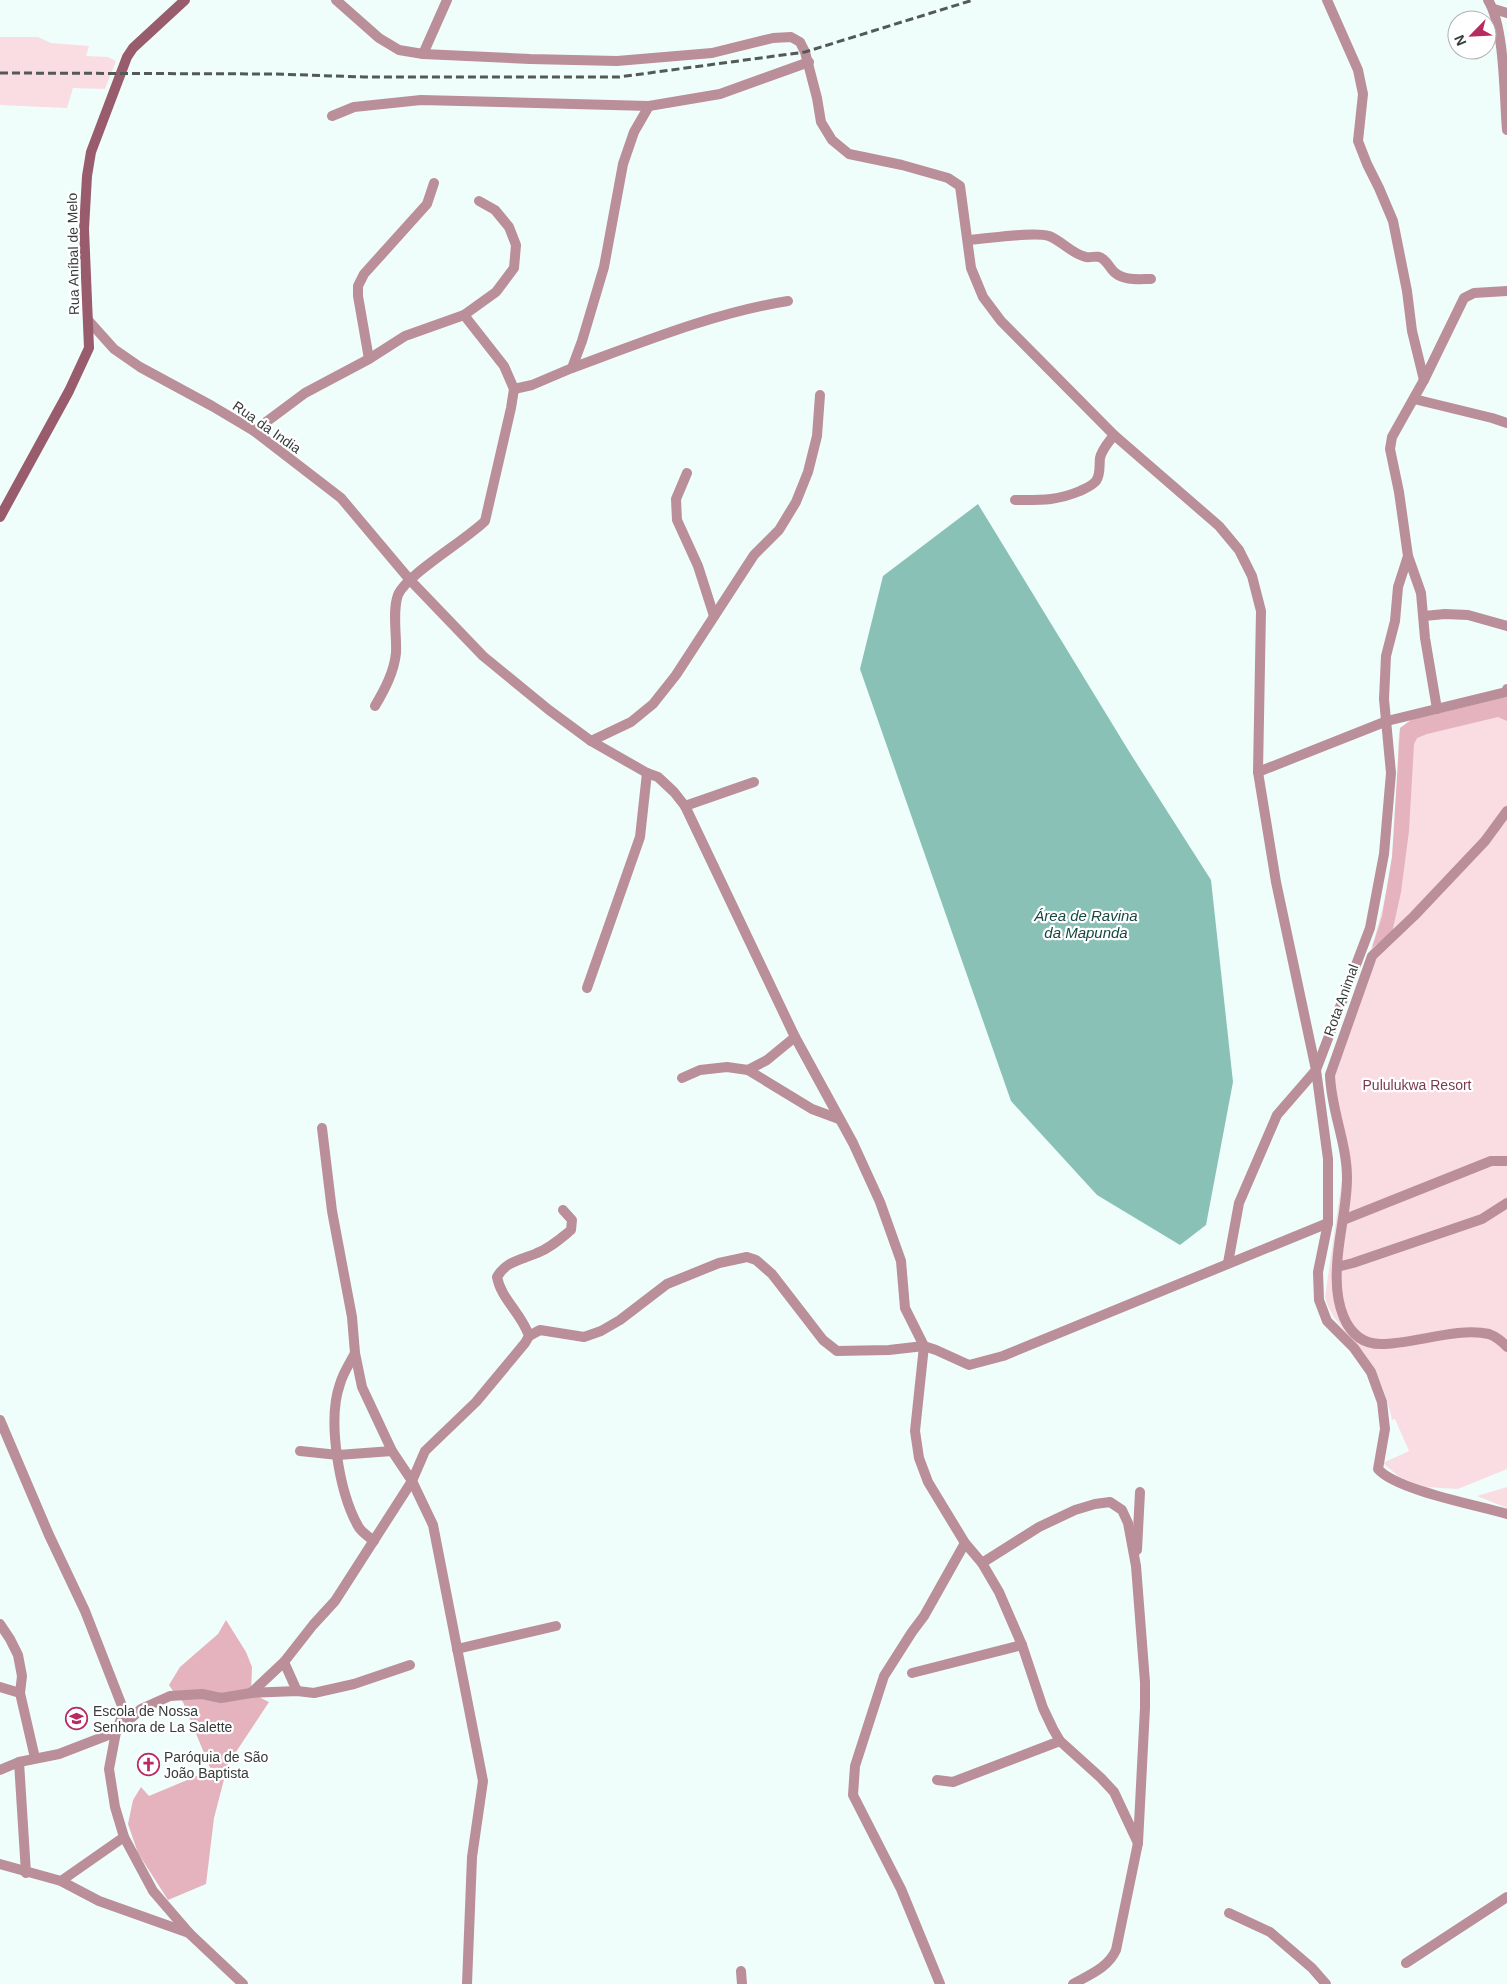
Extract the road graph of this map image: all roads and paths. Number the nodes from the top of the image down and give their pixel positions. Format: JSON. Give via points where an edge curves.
{"nodes":[{"id":1,"x":185,"y":0,"type":"edge"},
{"id":2,"x":336,"y":0,"type":"edge"},
{"id":3,"x":447,"y":0,"type":"edge"},
{"id":4,"x":1327,"y":0,"type":"edge"},
{"id":5,"x":1488,"y":0,"type":"edge"},
{"id":6,"x":1494,"y":9,"type":"junction"},
{"id":7,"x":1507,"y":12,"type":"edge"},
{"id":8,"x":1503,"y":42,"type":"edge"},
{"id":9,"x":422,"y":54,"type":"junction"},
{"id":10,"x":809,"y":62,"type":"junction"},
{"id":11,"x":649,"y":106,"type":"junction"},
{"id":12,"x":332,"y":116,"type":"dead end"},
{"id":13,"x":1507,"y":130,"type":"edge"},
{"id":14,"x":434,"y":183,"type":"dead end"},
{"id":15,"x":479,"y":200,"type":"dead end"},
{"id":16,"x":968,"y":240,"type":"junction"},
{"id":17,"x":1151,"y":280,"type":"dead end"},
{"id":18,"x":1507,"y":292,"type":"edge"},
{"id":19,"x":788,"y":301,"type":"dead end"},
{"id":20,"x":464,"y":316,"type":"junction"},
{"id":21,"x":88,"y":320,"type":"junction"},
{"id":22,"x":369,"y":359,"type":"junction"},
{"id":23,"x":572,"y":368,"type":"junction"},
{"id":24,"x":1424,"y":380,"type":"junction"},
{"id":25,"x":514,"y":389,"type":"junction"},
{"id":26,"x":820,"y":395,"type":"dead end"},
{"id":27,"x":1414,"y":399,"type":"junction"},
{"id":28,"x":1507,"y":423,"type":"edge"},
{"id":29,"x":254,"y":431,"type":"junction"},
{"id":30,"x":1114,"y":434,"type":"junction"},
{"id":31,"x":686,"y":472,"type":"dead end"},
{"id":32,"x":1015,"y":500,"type":"dead end"},
{"id":33,"x":0,"y":517,"type":"edge"},
{"id":34,"x":1408,"y":556,"type":"junction"},
{"id":35,"x":410,"y":580,"type":"junction"},
{"id":36,"x":714,"y":616,"type":"junction"},
{"id":37,"x":1424,"y":616,"type":"junction"},
{"id":38,"x":1507,"y":626,"type":"edge"},
{"id":39,"x":1507,"y":689,"type":"edge"},
{"id":40,"x":375,"y":706,"type":"dead end"},
{"id":41,"x":1437,"y":709,"type":"junction"},
{"id":42,"x":1387,"y":720,"type":"junction"},
{"id":43,"x":591,"y":742,"type":"junction"},
{"id":44,"x":1258,"y":772,"type":"junction"},
{"id":45,"x":647,"y":774,"type":"junction"},
{"id":46,"x":754,"y":782,"type":"dead end"},
{"id":47,"x":685,"y":806,"type":"junction"},
{"id":48,"x":1507,"y":810,"type":"edge"},
{"id":49,"x":587,"y":988,"type":"dead end"},
{"id":50,"x":795,"y":1037,"type":"junction"},
{"id":51,"x":748,"y":1070,"type":"junction"},
{"id":52,"x":1316,"y":1070,"type":"junction"},
{"id":53,"x":682,"y":1078,"type":"dead end"},
{"id":54,"x":839,"y":1118,"type":"junction"},
{"id":55,"x":322,"y":1128,"type":"dead end"},
{"id":56,"x":1507,"y":1160,"type":"edge"},
{"id":57,"x":1507,"y":1203,"type":"edge"},
{"id":58,"x":563,"y":1210,"type":"dead end"},
{"id":59,"x":1343,"y":1220,"type":"junction"},
{"id":60,"x":1328,"y":1223,"type":"junction"},
{"id":61,"x":1228,"y":1263,"type":"junction"},
{"id":62,"x":1337,"y":1267,"type":"junction"},
{"id":63,"x":529,"y":1336,"type":"junction"},
{"id":64,"x":924,"y":1346,"type":"junction"},
{"id":65,"x":1507,"y":1347,"type":"edge"},
{"id":66,"x":355,"y":1353,"type":"junction"},
{"id":67,"x":0,"y":1420,"type":"edge"},
{"id":68,"x":300,"y":1451,"type":"dead end"},
{"id":69,"x":392,"y":1451,"type":"junction"},
{"id":70,"x":338,"y":1455,"type":"junction"},
{"id":71,"x":412,"y":1481,"type":"junction"},
{"id":72,"x":1140,"y":1492,"type":"dead end"},
{"id":73,"x":1507,"y":1514,"type":"edge"},
{"id":74,"x":374,"y":1541,"type":"junction"},
{"id":75,"x":964,"y":1543,"type":"junction"},
{"id":76,"x":982,"y":1563,"type":"junction"},
{"id":77,"x":1136,"y":1566,"type":"junction"},
{"id":78,"x":0,"y":1624,"type":"edge"},
{"id":79,"x":556,"y":1626,"type":"dead end"},
{"id":80,"x":1022,"y":1645,"type":"junction"},
{"id":81,"x":457,"y":1649,"type":"junction"},
{"id":82,"x":284,"y":1662,"type":"junction"},
{"id":83,"x":410,"y":1665,"type":"dead end"},
{"id":84,"x":912,"y":1673,"type":"dead end"},
{"id":85,"x":0,"y":1687,"type":"edge"},
{"id":86,"x":297,"y":1691,"type":"junction"},
{"id":87,"x":20,"y":1693,"type":"junction"},
{"id":88,"x":251,"y":1693,"type":"junction"},
{"id":89,"x":116,"y":1732,"type":"junction"},
{"id":90,"x":1060,"y":1741,"type":"junction"},
{"id":91,"x":35,"y":1758,"type":"junction"},
{"id":92,"x":19,"y":1762,"type":"junction"},
{"id":93,"x":0,"y":1770,"type":"edge"},
{"id":94,"x":937,"y":1780,"type":"dead end"},
{"id":95,"x":124,"y":1837,"type":"junction"},
{"id":96,"x":1138,"y":1843,"type":"junction"},
{"id":97,"x":0,"y":1864,"type":"edge"},
{"id":98,"x":26,"y":1873,"type":"junction"},
{"id":99,"x":61,"y":1881,"type":"junction"},
{"id":100,"x":1507,"y":1897,"type":"edge"},
{"id":101,"x":1229,"y":1913,"type":"dead end"},
{"id":102,"x":190,"y":1934,"type":"junction"},
{"id":103,"x":1406,"y":1963,"type":"dead end"},
{"id":104,"x":741,"y":1971,"type":"dead end"},
{"id":105,"x":243,"y":1984,"type":"edge"},
{"id":106,"x":467,"y":1984,"type":"edge"},
{"id":107,"x":742,"y":1984,"type":"edge"},
{"id":108,"x":940,"y":1984,"type":"edge"},
{"id":109,"x":1073,"y":1984,"type":"edge"},
{"id":110,"x":1326,"y":1984,"type":"edge"}],
"edges":[{"from":1,"to":21,"type":"street","name":"Rua Aníbal de Melo","via":[[127,57],[90,152],[84,229]]},
{"from":2,"to":9,"type":"street","via":[[379,38],[399,50]]},
{"from":3,"to":9,"type":"street"},
{"from":4,"to":24,"type":"street","via":[[1358,70],[1363,94],[1358,141],[1393,221]]},
{"from":5,"to":6,"type":"street"},
{"from":6,"to":7,"type":"street"},
{"from":6,"to":8,"type":"street"},
{"from":8,"to":13,"type":"street"},
{"from":9,"to":10,"type":"street","via":[[617,62],[712,53],[773,38],[791,37],[800,42]]},
{"from":10,"to":11,"type":"street","via":[[720,94]]},
{"from":10,"to":16,"type":"street","via":[[821,122],[832,140],[848,154],[902,165],[954,181],[962,194]]},
{"from":11,"to":12,"type":"street","via":[[421,100],[354,107]]},
{"from":11,"to":23,"type":"street","via":[[634,132],[623,164],[604,267]]},
{"from":14,"to":22,"type":"street","via":[[427,204],[364,274],[358,286]]},
{"from":15,"to":20,"type":"street","via":[[495,210],[509,227],[516,245],[514,268],[496,292]]},
{"from":16,"to":17,"type":"street","via":[[1034,234],[1048,236],[1087,258],[1098,256],[1104,259],[1120,276]]},
{"from":16,"to":30,"type":"street","via":[[971,268],[983,297],[1001,321]]},
{"from":18,"to":24,"type":"street","via":[[1474,293],[1464,298]]},
{"from":19,"to":23,"type":"street","via":[[703,322]]},
{"from":20,"to":22,"type":"street","via":[[405,336]]},
{"from":20,"to":25,"type":"street","via":[[504,366]]},
{"from":21,"to":29,"type":"street","name":"Rua da India","via":[[114,349],[140,367]]},
{"from":21,"to":33,"type":"street","name":"Rua Aníbal de Melo","via":[[88,348],[81,368]]},
{"from":22,"to":29,"type":"street","via":[[305,393]]},
{"from":23,"to":25,"type":"street","via":[[532,386]]},
{"from":24,"to":27,"type":"street"},
{"from":25,"to":35,"type":"street","via":[[485,521]]},
{"from":26,"to":36,"type":"street","via":[[817,436],[796,502],[779,530],[754,555]]},
{"from":27,"to":28,"type":"street"},
{"from":27,"to":34,"type":"street","via":[[1392,436],[1390,449]]},
{"from":29,"to":35,"type":"street","name":"Rua da India","via":[[341,498]]},
{"from":30,"to":32,"type":"street","via":[[1103,450],[1099,474],[1091,486],[1054,500]]},
{"from":30,"to":44,"type":"street","via":[[1219,526],[1239,550],[1252,576],[1261,611]]},
{"from":31,"to":36,"type":"street","via":[[676,499],[677,520],[698,566]]},
{"from":34,"to":37,"type":"street","via":[[1421,593]]},
{"from":34,"to":42,"type":"street","via":[[1398,587],[1395,621],[1386,656],[1384,699]]},
{"from":35,"to":40,"type":"street","via":[[398,595],[396,653],[389,681]]},
{"from":35,"to":43,"type":"street","name":"Rua da India","via":[[483,656]]},
{"from":36,"to":43,"type":"street","via":[[653,704],[631,722]]},
{"from":37,"to":38,"type":"street","via":[[1468,615]]},
{"from":37,"to":41,"type":"street"},
{"from":39,"to":41,"type":"street","via":[[1506,692]]},
{"from":41,"to":42,"type":"street"},
{"from":42,"to":44,"type":"street"},
{"from":42,"to":52,"type":"street","via":[[1391,783],[1384,854],[1370,928]]},
{"from":43,"to":45,"type":"street","name":"Rua da India"},
{"from":44,"to":52,"type":"street","via":[[1276,882]]},
{"from":45,"to":47,"type":"street","name":"Rua da India","via":[[658,777]]},
{"from":45,"to":49,"type":"street","via":[[640,837]]},
{"from":46,"to":47,"type":"street"},
{"from":47,"to":50,"type":"street","name":"Rua da India"},
{"from":48,"to":59,"type":"street","name":"Rota Animal","via":[[1485,841],[1372,956],[1330,1075],[1347,1178]]},
{"from":50,"to":51,"type":"street","via":[[767,1060]]},
{"from":50,"to":54,"type":"street","name":"Rua da India"},
{"from":51,"to":53,"type":"street","via":[[727,1067],[700,1070]]},
{"from":51,"to":54,"type":"street","via":[[812,1109]]},
{"from":52,"to":60,"type":"street","via":[[1328,1159]]},
{"from":52,"to":61,"type":"street","via":[[1277,1116],[1240,1204]]},
{"from":54,"to":64,"type":"street","name":"Rua da India","via":[[880,1202],[901,1260],[906,1308]]},
{"from":55,"to":66,"type":"street"},
{"from":56,"to":59,"type":"street","via":[[1491,1161]]},
{"from":57,"to":62,"type":"street","via":[[1482,1219]]},
{"from":58,"to":63,"type":"street","via":[[572,1220],[571,1230],[538,1253],[502,1268],[496,1277],[499,1288],[525,1323]]},
{"from":59,"to":62,"type":"street","name":"Rota Animal"},
{"from":60,"to":61,"type":"street"},
{"from":60,"to":73,"type":"street","via":[[1318,1272],[1319,1300],[1327,1321],[1354,1348],[1371,1372],[1382,1402],[1385,1429],[1378,1469],[1383,1475],[1422,1492]]},
{"from":61,"to":64,"type":"street","via":[[1003,1356],[969,1365]]},
{"from":62,"to":65,"type":"street","name":"Rota Animal","via":[[1336,1283],[1344,1319],[1354,1332],[1365,1339],[1380,1344],[1467,1333],[1490,1334]]},
{"from":63,"to":64,"type":"street","via":[[540,1330],[584,1337],[601,1331],[667,1284],[719,1263],[747,1257],[756,1260],[772,1274],[823,1340],[837,1351]]},
{"from":63,"to":71,"type":"street","via":[[476,1402],[425,1451]]},
{"from":64,"to":75,"type":"street","via":[[915,1431],[919,1458],[928,1482]]},
{"from":66,"to":69,"type":"street","via":[[362,1388]]},
{"from":66,"to":70,"type":"street","via":[[340,1384],[334,1411]]},
{"from":67,"to":89,"type":"street","via":[[85,1611],[122,1706]]},
{"from":68,"to":70,"type":"street"},
{"from":69,"to":70,"type":"street"},
{"from":69,"to":71,"type":"street"},
{"from":70,"to":74,"type":"street","via":[[349,1505],[358,1528]]},
{"from":71,"to":74,"type":"street"},
{"from":71,"to":81,"type":"street","via":[[433,1525]]},
{"from":72,"to":77,"type":"street"},
{"from":74,"to":82,"type":"street","via":[[335,1601]]},
{"from":75,"to":76,"type":"street"},
{"from":75,"to":108,"type":"street","via":[[924,1616],[884,1676],[855,1766],[853,1795],[901,1890]]},
{"from":76,"to":77,"type":"street","via":[[1039,1526],[1075,1510],[1110,1502],[1122,1510],[1128,1523]]},
{"from":76,"to":80,"type":"street","via":[[999,1592]]},
{"from":77,"to":96,"type":"street","via":[[1145,1682]]},
{"from":78,"to":87,"type":"street","via":[[18,1655],[22,1676]]},
{"from":79,"to":81,"type":"street"},
{"from":80,"to":84,"type":"street"},
{"from":80,"to":90,"type":"street","via":[[1043,1708]]},
{"from":81,"to":106,"type":"street","via":[[483,1781],[472,1857]]},
{"from":82,"to":86,"type":"street"},
{"from":82,"to":88,"type":"street"},
{"from":83,"to":86,"type":"street","via":[[354,1684],[314,1693]]},
{"from":85,"to":87,"type":"street"},
{"from":86,"to":88,"type":"street"},
{"from":87,"to":91,"type":"street"},
{"from":88,"to":89,"type":"street","via":[[221,1698],[202,1694],[170,1696],[137,1712]]},
{"from":89,"to":91,"type":"street","via":[[59,1754]]},
{"from":89,"to":95,"type":"street","via":[[109,1769]]},
{"from":90,"to":94,"type":"street","via":[[953,1782]]},
{"from":90,"to":96,"type":"street","via":[[1114,1792]]},
{"from":91,"to":92,"type":"street"},
{"from":92,"to":93,"type":"street"},
{"from":92,"to":98,"type":"street"},
{"from":95,"to":99,"type":"street"},
{"from":95,"to":102,"type":"street","via":[[153,1891]]},
{"from":96,"to":109,"type":"street","via":[[1112,1960]]},
{"from":97,"to":98,"type":"street"},
{"from":98,"to":99,"type":"street"},
{"from":99,"to":102,"type":"street","via":[[98,1901]]},
{"from":100,"to":103,"type":"street"},
{"from":101,"to":110,"type":"street","via":[[1270,1932]]},
{"from":102,"to":105,"type":"street"},
{"from":104,"to":107,"type":"street"}]}
